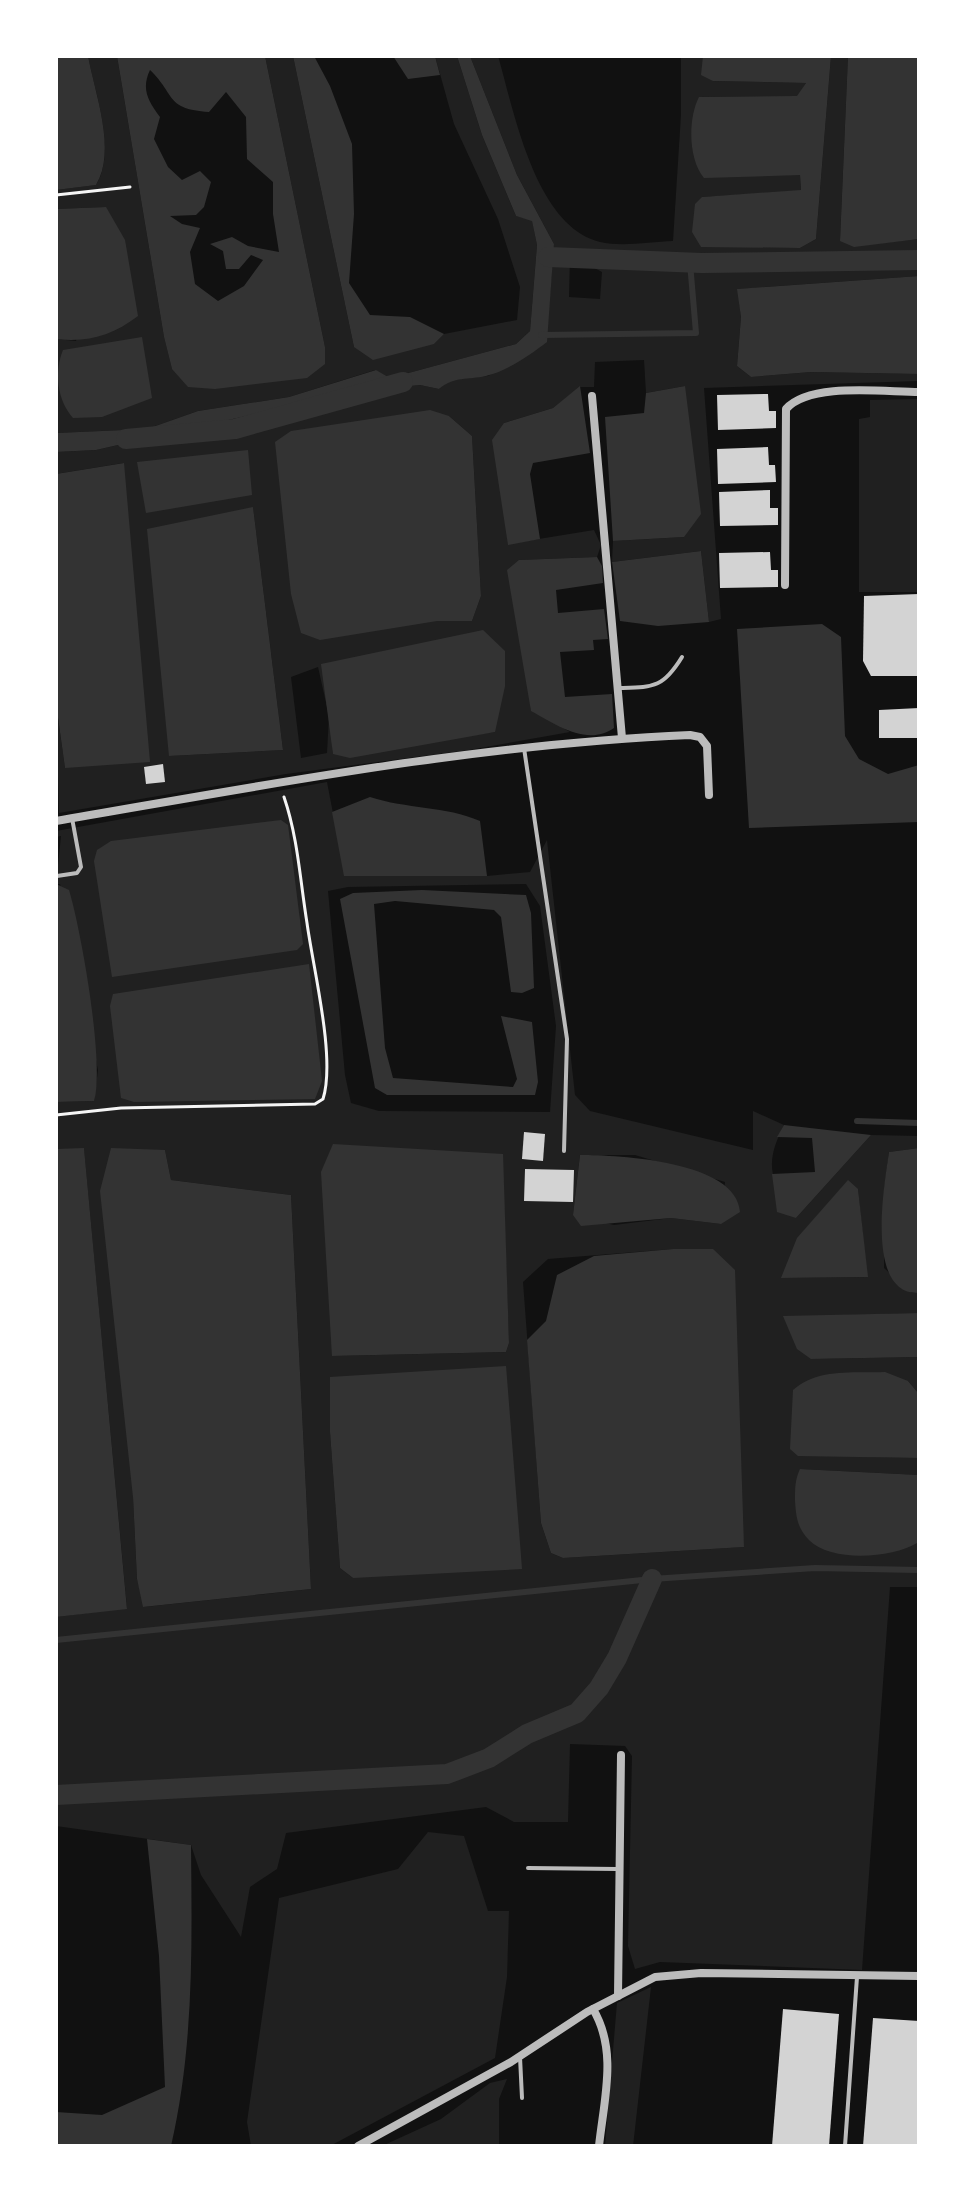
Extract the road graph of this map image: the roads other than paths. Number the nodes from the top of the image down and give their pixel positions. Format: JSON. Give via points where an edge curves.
{"nodes":[{"id":1,"x":919,"y":392,"type":"edge"},
{"id":2,"x":592,"y":396,"type":"dead end"},
{"id":3,"x":785,"y":585,"type":"dead end"},
{"id":4,"x":682,"y":657,"type":"dead end"},
{"id":5,"x":619,"y":688,"type":"junction"},
{"id":6,"x":622,"y":738,"type":"junction"},
{"id":7,"x":524,"y":748,"type":"junction"},
{"id":8,"x":709,"y":795,"type":"dead end"},
{"id":9,"x":72,"y":818,"type":"junction"},
{"id":10,"x":56,"y":821,"type":"edge"},
{"id":11,"x":57,"y":876,"type":"edge"},
{"id":12,"x":564,"y":1151,"type":"dead end"},
{"id":13,"x":621,"y":1755,"type":"dead end"},
{"id":14,"x":528,"y":1868,"type":"dead end"},
{"id":15,"x":619,"y":1869,"type":"junction"},
{"id":16,"x":858,"y":1975,"type":"junction"},
{"id":17,"x":919,"y":1976,"type":"edge"},
{"id":18,"x":618,"y":1996,"type":"junction"},
{"id":19,"x":593,"y":2009,"type":"junction"},
{"id":20,"x":520,"y":2055,"type":"junction"},
{"id":21,"x":522,"y":2098,"type":"dead end"},
{"id":22,"x":358,"y":2146,"type":"edge"},
{"id":23,"x":599,"y":2146,"type":"edge"},
{"id":24,"x":845,"y":2146,"type":"edge"}],
"edges":[{"from":1,"to":3,"type":"street","via":[[819,393],[796,398],[786,409]]},
{"from":2,"to":5,"type":"street"},
{"from":4,"to":5,"type":"lane","via":[[668,679],[652,687]]},
{"from":5,"to":6,"type":"street"},
{"from":6,"to":7,"type":"street"},
{"from":6,"to":8,"type":"street","via":[[700,737],[707,746]]},
{"from":7,"to":9,"type":"street"},
{"from":7,"to":12,"type":"lane","via":[[567,1039]]},
{"from":9,"to":10,"type":"street"},
{"from":9,"to":11,"type":"lane","via":[[81,867],[77,873]]},
{"from":13,"to":15,"type":"street"},
{"from":14,"to":15,"type":"lane"},
{"from":15,"to":18,"type":"street"},
{"from":16,"to":17,"type":"street"},
{"from":16,"to":18,"type":"street","via":[[655,1977]]},
{"from":16,"to":24,"type":"lane"},
{"from":18,"to":19,"type":"street"},
{"from":19,"to":20,"type":"street"},
{"from":19,"to":23,"type":"street","via":[[609,2046]]},
{"from":20,"to":21,"type":"lane"},
{"from":20,"to":22,"type":"street"}]}
